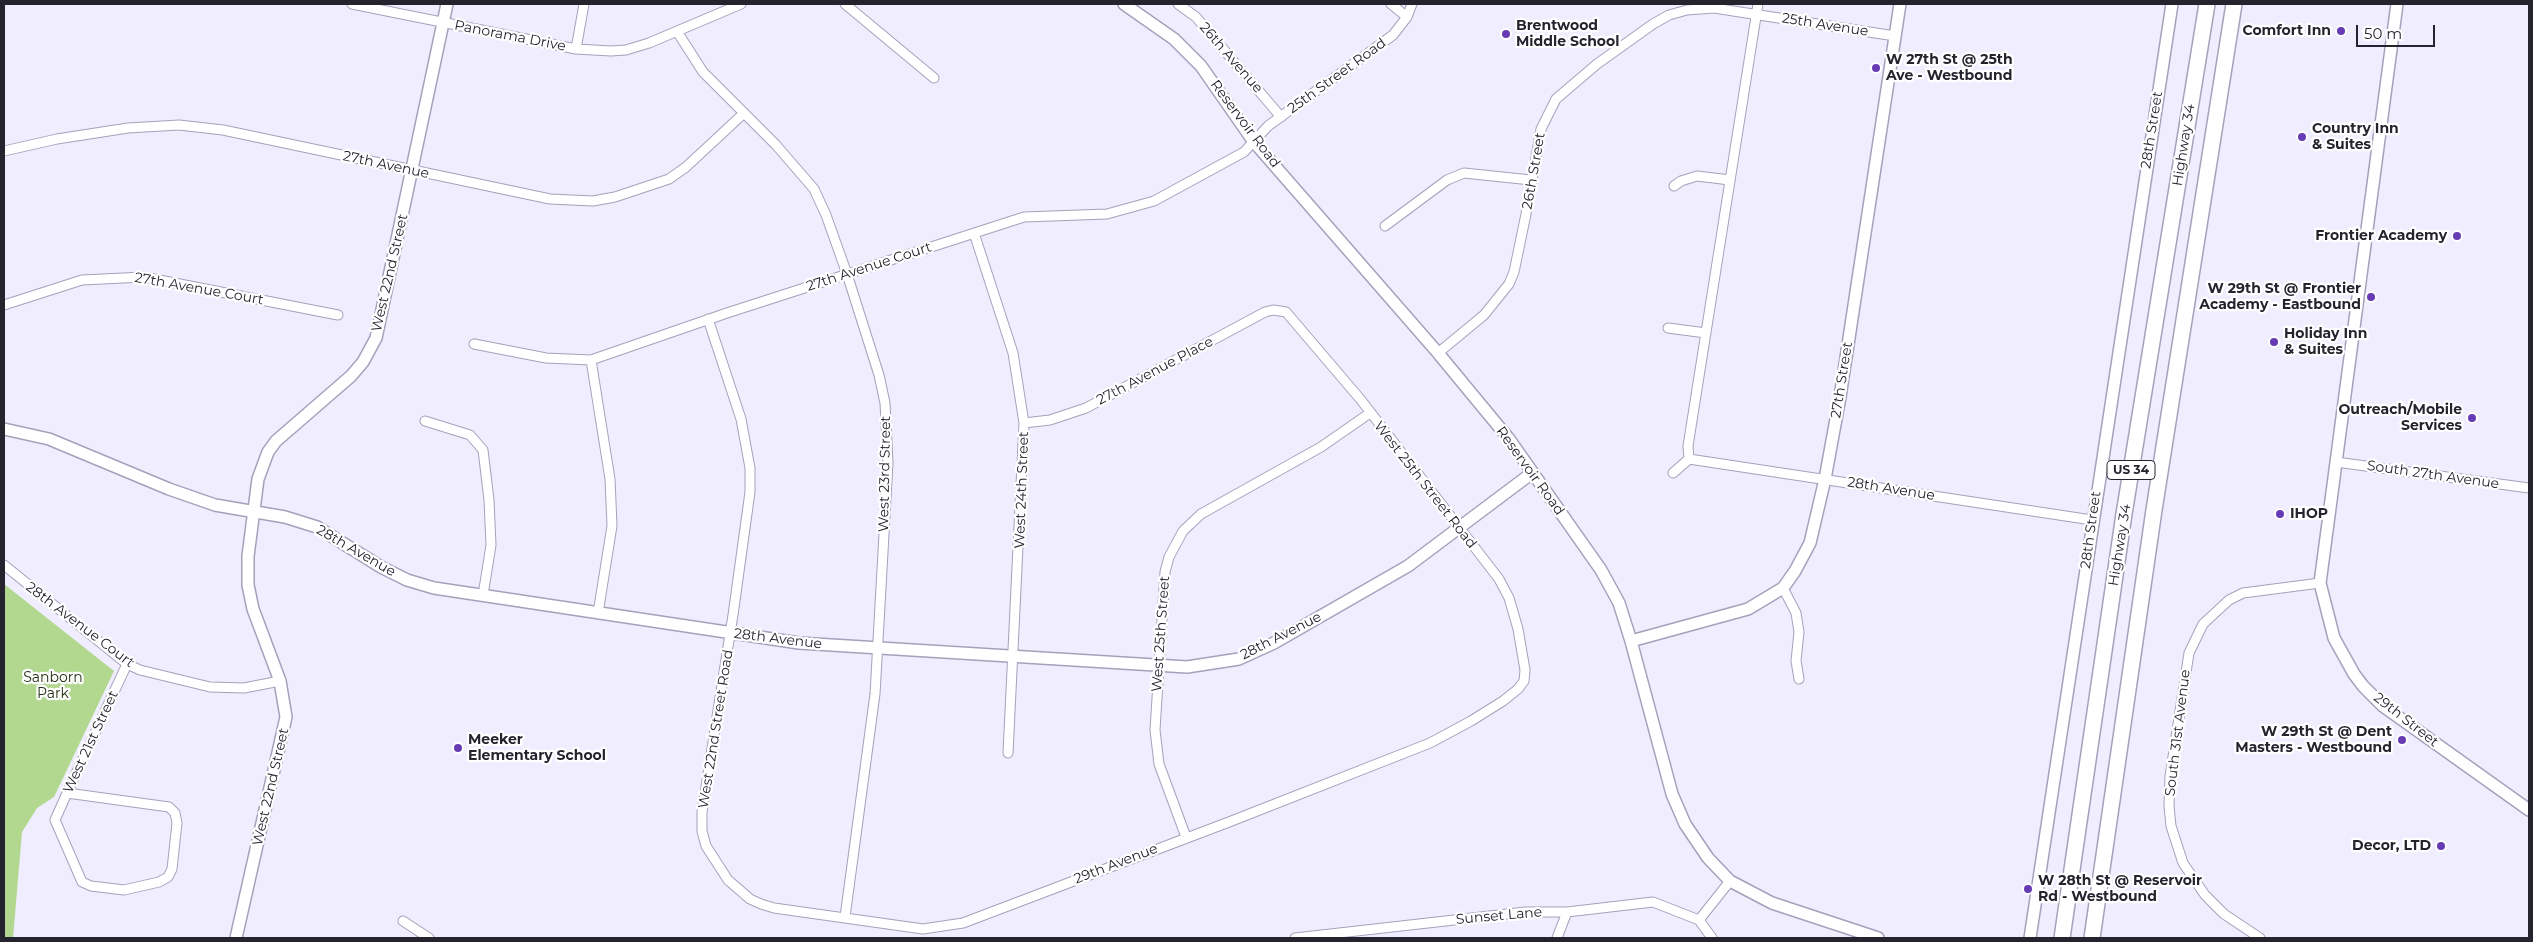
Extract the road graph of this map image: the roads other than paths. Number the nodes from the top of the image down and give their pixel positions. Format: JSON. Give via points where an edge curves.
{"nodes":[{"id":1,"x":352,"y":4,"type":"edge"},
{"id":2,"x":447,"y":4,"type":"edge"},
{"id":3,"x":584,"y":4,"type":"edge"},
{"id":4,"x":741,"y":4,"type":"edge"},
{"id":5,"x":846,"y":4,"type":"edge"},
{"id":6,"x":1124,"y":4,"type":"edge"},
{"id":7,"x":1178,"y":4,"type":"edge"},
{"id":8,"x":1391,"y":4,"type":"edge"},
{"id":9,"x":1412,"y":4,"type":"edge"},
{"id":10,"x":1758,"y":4,"type":"edge"},
{"id":11,"x":1900,"y":4,"type":"edge"},
{"id":12,"x":2172,"y":4,"type":"edge"},
{"id":13,"x":2207,"y":4,"type":"edge"},
{"id":14,"x":2234,"y":4,"type":"edge"},
{"id":15,"x":2397,"y":4,"type":"edge"},
{"id":16,"x":1756,"y":14,"type":"junction"},
{"id":17,"x":1407,"y":17,"type":"junction"},
{"id":18,"x":443,"y":22,"type":"junction"},
{"id":19,"x":678,"y":33,"type":"junction"},
{"id":20,"x":1895,"y":36,"type":"junction"},
{"id":21,"x":576,"y":49,"type":"junction"},
{"id":22,"x":934,"y":78,"type":"dead end"},
{"id":23,"x":743,"y":114,"type":"junction"},
{"id":24,"x":1281,"y":117,"type":"junction"},
{"id":25,"x":1254,"y":142,"type":"junction"},
{"id":26,"x":4,"y":151,"type":"edge"},
{"id":27,"x":412,"y":171,"type":"junction"},
{"id":28,"x":1531,"y":180,"type":"junction"},
{"id":29,"x":1730,"y":180,"type":"junction"},
{"id":30,"x":1674,"y":186,"type":"dead end"},
{"id":31,"x":1386,"y":226,"type":"dead end"},
{"id":32,"x":974,"y":233,"type":"junction"},
{"id":33,"x":847,"y":274,"type":"junction"},
{"id":34,"x":4,"y":306,"type":"edge"},
{"id":35,"x":1282,"y":310,"type":"joint"},
{"id":36,"x":338,"y":315,"type":"dead end"},
{"id":37,"x":708,"y":319,"type":"junction"},
{"id":38,"x":1668,"y":328,"type":"dead end"},
{"id":39,"x":1706,"y":333,"type":"junction"},
{"id":40,"x":474,"y":344,"type":"dead end"},
{"id":41,"x":1438,"y":353,"type":"junction"},
{"id":42,"x":591,"y":360,"type":"junction"},
{"id":43,"x":1370,"y":413,"type":"junction"},
{"id":44,"x":424,"y":421,"type":"dead end"},
{"id":45,"x":1024,"y":423,"type":"junction"},
{"id":46,"x":4,"y":429,"type":"edge"},
{"id":47,"x":1689,"y":459,"type":"junction"},
{"id":48,"x":2336,"y":462,"type":"junction"},
{"id":49,"x":1532,"y":473,"type":"junction"},
{"id":50,"x":1673,"y":473,"type":"dead end"},
{"id":51,"x":1825,"y":479,"type":"junction"},
{"id":52,"x":2529,"y":488,"type":"edge"},
{"id":53,"x":253,"y":511,"type":"junction"},
{"id":54,"x":2092,"y":520,"type":"junction"},
{"id":55,"x":1458,"y":527,"type":"junction"},
{"id":56,"x":4,"y":565,"type":"edge"},
{"id":57,"x":2320,"y":584,"type":"junction"},
{"id":58,"x":1783,"y":588,"type":"junction"},
{"id":59,"x":483,"y":595,"type":"junction"},
{"id":60,"x":598,"y":613,"type":"junction"},
{"id":61,"x":731,"y":634,"type":"junction"},
{"id":62,"x":1631,"y":641,"type":"junction"},
{"id":63,"x":878,"y":649,"type":"junction"},
{"id":64,"x":1014,"y":657,"type":"junction"},
{"id":65,"x":127,"y":664,"type":"junction"},
{"id":66,"x":1158,"y":665,"type":"junction"},
{"id":67,"x":1799,"y":679,"type":"dead end"},
{"id":68,"x":280,"y":680,"type":"junction"},
{"id":69,"x":1524,"y":681,"type":"joint"},
{"id":70,"x":1008,"y":752,"type":"dead end"},
{"id":71,"x":67,"y":793,"type":"junction"},
{"id":72,"x":2529,"y":810,"type":"edge"},
{"id":73,"x":1186,"y":837,"type":"junction"},
{"id":74,"x":706,"y":846,"type":"joint"},
{"id":75,"x":1730,"y":882,"type":"junction"},
{"id":76,"x":1567,"y":912,"type":"junction"},
{"id":77,"x":845,"y":917,"type":"junction"},
{"id":78,"x":1699,"y":920,"type":"junction"},
{"id":79,"x":403,"y":921,"type":"dead end"},
{"id":80,"x":236,"y":938,"type":"edge"},
{"id":81,"x":429,"y":938,"type":"edge"},
{"id":82,"x":1295,"y":938,"type":"edge"},
{"id":83,"x":1557,"y":938,"type":"edge"},
{"id":84,"x":1712,"y":938,"type":"edge"},
{"id":85,"x":1878,"y":938,"type":"edge"},
{"id":86,"x":2030,"y":938,"type":"edge"},
{"id":87,"x":2062,"y":938,"type":"edge"},
{"id":88,"x":2092,"y":938,"type":"edge"},
{"id":89,"x":2260,"y":938,"type":"edge"}],
"edges":[{"from":1,"to":18,"type":"street","name":"Panorama Drive"},
{"from":2,"to":18,"type":"street","name":"West 22nd Street"},
{"from":3,"to":21,"type":"street","name":"Panorama Drive"},
{"from":4,"to":19,"type":"street","name":"Panorama Drive"},
{"from":5,"to":22,"type":"street"},
{"from":6,"to":25,"type":"street","name":"Reservoir Road","via":[[1188,51],[1228,101]]},
{"from":7,"to":24,"type":"street","name":"26th Avenue","via":[[1196,17]]},
{"from":8,"to":17,"type":"street"},
{"from":9,"to":17,"type":"street","name":"25th Street Road"},
{"from":10,"to":16,"type":"street"},
{"from":11,"to":20,"type":"street","name":"27th Street"},
{"from":12,"to":54,"type":"street","name":"28th Street"},
{"from":13,"to":87,"type":"highway","name":"Highway 34","number":"US 34","via":[[2124,514]]},
{"from":14,"to":88,"type":"highway","name":"Highway 34","number":"US 34","via":[[2154,510]]},
{"from":15,"to":48,"type":"street","name":"29th Street"},
{"from":16,"to":20,"type":"street","name":"25th Avenue"},
{"from":16,"to":28,"type":"street","name":"26th Street","via":[[1714,8],[1687,10],[1653,24],[1596,64],[1556,99],[1547,114]]},
{"from":16,"to":29,"type":"street"},
{"from":17,"to":24,"type":"street","name":"25th Street Road","via":[[1393,35]]},
{"from":18,"to":21,"type":"street","name":"Panorama Drive"},
{"from":18,"to":27,"type":"street","name":"West 22nd Street"},
{"from":19,"to":21,"type":"street","name":"Panorama Drive","via":[[626,50]]},
{"from":19,"to":23,"type":"street","name":"West 23rd Street","via":[[703,72]]},
{"from":20,"to":51,"type":"street","name":"27th Street"},
{"from":23,"to":27,"type":"street","name":"27th Avenue","via":[[669,179],[593,201],[550,199]]},
{"from":23,"to":33,"type":"street","name":"West 23rd Street","via":[[776,145],[814,189]]},
{"from":24,"to":25,"type":"street","name":"25th Street Road"},
{"from":25,"to":32,"type":"street","name":"27th Avenue Court","via":[[1244,152],[1165,196],[1135,208],[1107,214],[1024,217]]},
{"from":25,"to":41,"type":"street","name":"Reservoir Road"},
{"from":26,"to":27,"type":"street","name":"27th Avenue","via":[[56,139],[179,125],[223,130]]},
{"from":27,"to":53,"type":"street","name":"West 22nd Street","via":[[376,338],[351,376],[290,428],[268,452],[258,479]]},
{"from":28,"to":31,"type":"street","via":[[1464,173],[1447,180]]},
{"from":28,"to":41,"type":"street","name":"26th Street","via":[[1509,284],[1484,314]]},
{"from":29,"to":30,"type":"street","via":[[1697,176]]},
{"from":29,"to":39,"type":"street"},
{"from":32,"to":33,"type":"street","name":"27th Avenue Court"},
{"from":32,"to":45,"type":"street","name":"West 24th Street","via":[[1013,353]]},
{"from":33,"to":37,"type":"street","name":"27th Avenue Court"},
{"from":33,"to":63,"type":"street","name":"West 23rd Street","via":[[879,375],[887,421],[888,462]]},
{"from":34,"to":36,"type":"street","name":"27th Avenue Court","via":[[82,280],[144,277]]},
{"from":35,"to":43,"type":"street","name":"West 25th Street Road","via":[[1291,316]]},
{"from":35,"to":45,"type":"street","name":"27th Avenue Place","via":[[1265,312],[1086,408],[1050,420]]},
{"from":37,"to":42,"type":"street","name":"27th Avenue Court"},
{"from":37,"to":61,"type":"street","name":"West 22nd Street Road","via":[[741,419],[750,468],[747,522]]},
{"from":38,"to":39,"type":"street"},
{"from":39,"to":47,"type":"street","via":[[1688,446]]},
{"from":40,"to":42,"type":"street","name":"27th Avenue Court","via":[[546,358]]},
{"from":41,"to":49,"type":"street","name":"Reservoir Road","via":[[1509,439]]},
{"from":42,"to":60,"type":"street","via":[[610,479],[612,526]]},
{"from":43,"to":55,"type":"street","name":"West 25th Street Road"},
{"from":43,"to":66,"type":"street","name":"West 25th Street","via":[[1321,447],[1219,502],[1184,531],[1174,544],[1165,572]]},
{"from":44,"to":59,"type":"street","via":[[470,435],[483,450],[491,545]]},
{"from":45,"to":64,"type":"street","name":"West 24th Street"},
{"from":46,"to":53,"type":"street","name":"28th Avenue","via":[[50,439],[190,497]]},
{"from":47,"to":50,"type":"street"},
{"from":47,"to":51,"type":"street","name":"28th Avenue"},
{"from":48,"to":52,"type":"street","name":"South 27th Avenue"},
{"from":48,"to":57,"type":"street","name":"29th Street"},
{"from":49,"to":55,"type":"street","name":"28th Avenue"},
{"from":49,"to":62,"type":"street","name":"Reservoir Road","via":[[1612,587]]},
{"from":51,"to":54,"type":"street","name":"28th Avenue"},
{"from":51,"to":58,"type":"street","name":"27th Street","via":[[1810,543]]},
{"from":53,"to":59,"type":"street","name":"28th Avenue","via":[[317,528],[407,580],[434,588]]},
{"from":53,"to":68,"type":"street","name":"West 22nd Street","via":[[248,585],[253,609]]},
{"from":54,"to":86,"type":"street","name":"28th Street"},
{"from":55,"to":66,"type":"street","name":"28th Avenue","via":[[1384,581],[1258,651],[1215,664],[1187,667]]},
{"from":55,"to":69,"type":"street","name":"West 25th Street Road","via":[[1499,579],[1509,598],[1524,657]]},
{"from":56,"to":65,"type":"street","name":"28th Avenue Court"},
{"from":57,"to":72,"type":"street","name":"29th Street","via":[[2334,638],[2363,686],[2383,706]]},
{"from":57,"to":89,"type":"street","name":"South 31st Avenue","via":[[2261,589],[2236,597],[2203,624],[2189,652],[2170,776],[2171,826],[2183,863],[2204,895],[2224,914]]},
{"from":58,"to":62,"type":"street","name":"27th Street","via":[[1737,613]]},
{"from":58,"to":67,"type":"street","via":[[1796,613]]},
{"from":59,"to":60,"type":"street","name":"28th Avenue"},
{"from":60,"to":61,"type":"street","name":"28th Avenue"},
{"from":61,"to":63,"type":"street","name":"28th Avenue"},
{"from":61,"to":74,"type":"street","name":"West 22nd Street Road","via":[[702,812]]},
{"from":62,"to":75,"type":"street","name":"Reservoir Road","via":[[1672,794],[1696,843]]},
{"from":63,"to":64,"type":"street","name":"28th Avenue"},
{"from":63,"to":77,"type":"street","name":"West 23rd Street","via":[[875,694]]},
{"from":64,"to":66,"type":"street","name":"28th Avenue"},
{"from":64,"to":70,"type":"street","name":"West 24th Street"},
{"from":65,"to":68,"type":"street","name":"28th Avenue Court","via":[[210,687],[244,688]]},
{"from":65,"to":71,"type":"street","name":"West 21st Street"},
{"from":66,"to":73,"type":"street","name":"West 25th Street","via":[[1154,730],[1157,756]]},
{"from":68,"to":80,"type":"street","name":"West 22nd Street","via":[[286,704],[284,734]]},
{"from":69,"to":73,"type":"street","name":"29th Avenue","via":[[1503,701],[1430,743]]},
{"from":71,"to":71,"type":"street","name":"West 21st Street","via":[[55,820],[82,882],[124,890],[159,882],[168,876],[178,824],[169,807]]},
{"from":73,"to":77,"type":"street","name":"29th Avenue","via":[[963,924],[923,928]]},
{"from":74,"to":77,"type":"street","name":"29th Avenue","via":[[728,880],[750,899],[774,908]]},
{"from":75,"to":78,"type":"street"},
{"from":75,"to":85,"type":"street","name":"Reservoir Road","via":[[1772,903]]},
{"from":76,"to":78,"type":"street","name":"Sunset Lane","via":[[1653,902]]},
{"from":76,"to":82,"type":"street","name":"Sunset Lane","via":[[1525,912]]},
{"from":76,"to":83,"type":"street"},
{"from":78,"to":84,"type":"street"},
{"from":79,"to":81,"type":"street"}]}
